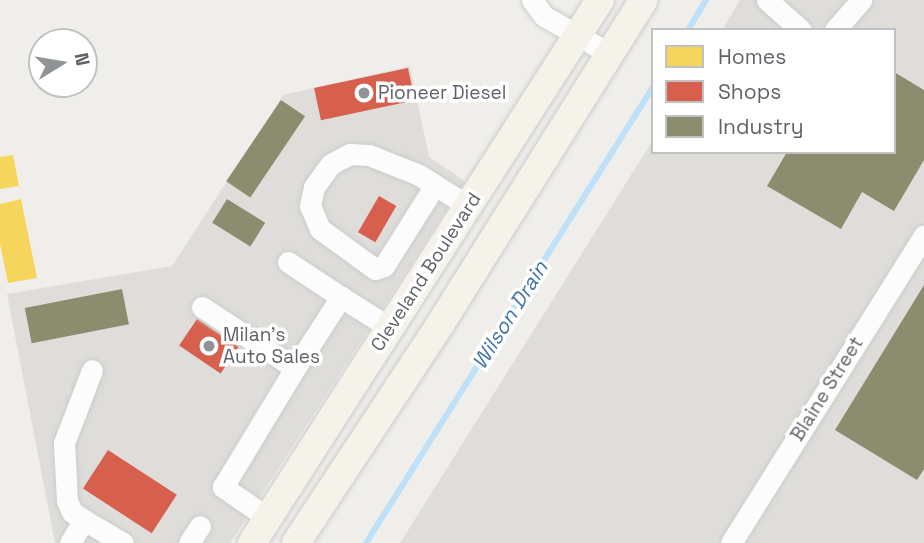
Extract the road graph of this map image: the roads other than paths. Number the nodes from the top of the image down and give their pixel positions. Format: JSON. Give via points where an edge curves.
{"nodes":[{"id":1,"x":532,"y":0,"type":"edge"},
{"id":2,"x":600,"y":0,"type":"edge"},
{"id":3,"x":643,"y":0,"type":"edge"},
{"id":4,"x":768,"y":0,"type":"edge"},
{"id":5,"x":861,"y":0,"type":"edge"},
{"id":6,"x":800,"y":28,"type":"edge"},
{"id":7,"x":837,"y":28,"type":"edge"},
{"id":8,"x":578,"y":36,"type":"junction"},
{"id":9,"x":610,"y":54,"type":"junction"},
{"id":10,"x":435,"y":186,"type":"junction"},
{"id":11,"x":468,"y":205,"type":"junction"},
{"id":12,"x":924,"y":235,"type":"edge"},
{"id":13,"x":288,"y":262,"type":"dead end"},
{"id":14,"x":341,"y":297,"type":"junction"},
{"id":15,"x":202,"y":307,"type":"dead end"},
{"id":16,"x":390,"y":328,"type":"junction"},
{"id":17,"x":295,"y":368,"type":"junction"},
{"id":18,"x":92,"y":370,"type":"dead end"},
{"id":19,"x":268,"y":518,"type":"junction"},
{"id":20,"x":84,"y":520,"type":"junction"},
{"id":21,"x":70,"y":543,"type":"edge"},
{"id":22,"x":123,"y":543,"type":"edge"},
{"id":23,"x":252,"y":543,"type":"edge"},
{"id":24,"x":296,"y":543,"type":"edge"},
{"id":25,"x":731,"y":543,"type":"edge"}],
"edges":[{"from":1,"to":8,"type":"street","via":[[544,16]]},
{"from":2,"to":8,"type":"main road","name":"Cleveland Boulevard"},
{"from":3,"to":9,"type":"main road","name":"Cleveland Boulevard"},
{"from":4,"to":6,"type":"street"},
{"from":5,"to":7,"type":"street"},
{"from":8,"to":9,"type":"street"},
{"from":8,"to":11,"type":"main road","name":"Cleveland Boulevard"},
{"from":9,"to":24,"type":"main road","name":"Cleveland Boulevard"},
{"from":10,"to":10,"type":"street","via":[[369,155],[350,154],[331,164],[314,187],[310,206],[320,229],[375,270],[384,266]]},
{"from":10,"to":11,"type":"street"},
{"from":11,"to":16,"type":"main road","name":"Cleveland Boulevard"},
{"from":12,"to":25,"type":"street","name":"Blaine Street"},
{"from":13,"to":14,"type":"street"},
{"from":14,"to":16,"type":"street"},
{"from":14,"to":17,"type":"street"},
{"from":15,"to":17,"type":"street"},
{"from":16,"to":19,"type":"main road","name":"Cleveland Boulevard"},
{"from":17,"to":19,"type":"street","via":[[223,487]]},
{"from":18,"to":20,"type":"street","via":[[64,443],[67,500],[72,512]]},
{"from":19,"to":23,"type":"main road","name":"Cleveland Boulevard"},
{"from":20,"to":21,"type":"street"},
{"from":20,"to":22,"type":"street"}]}
